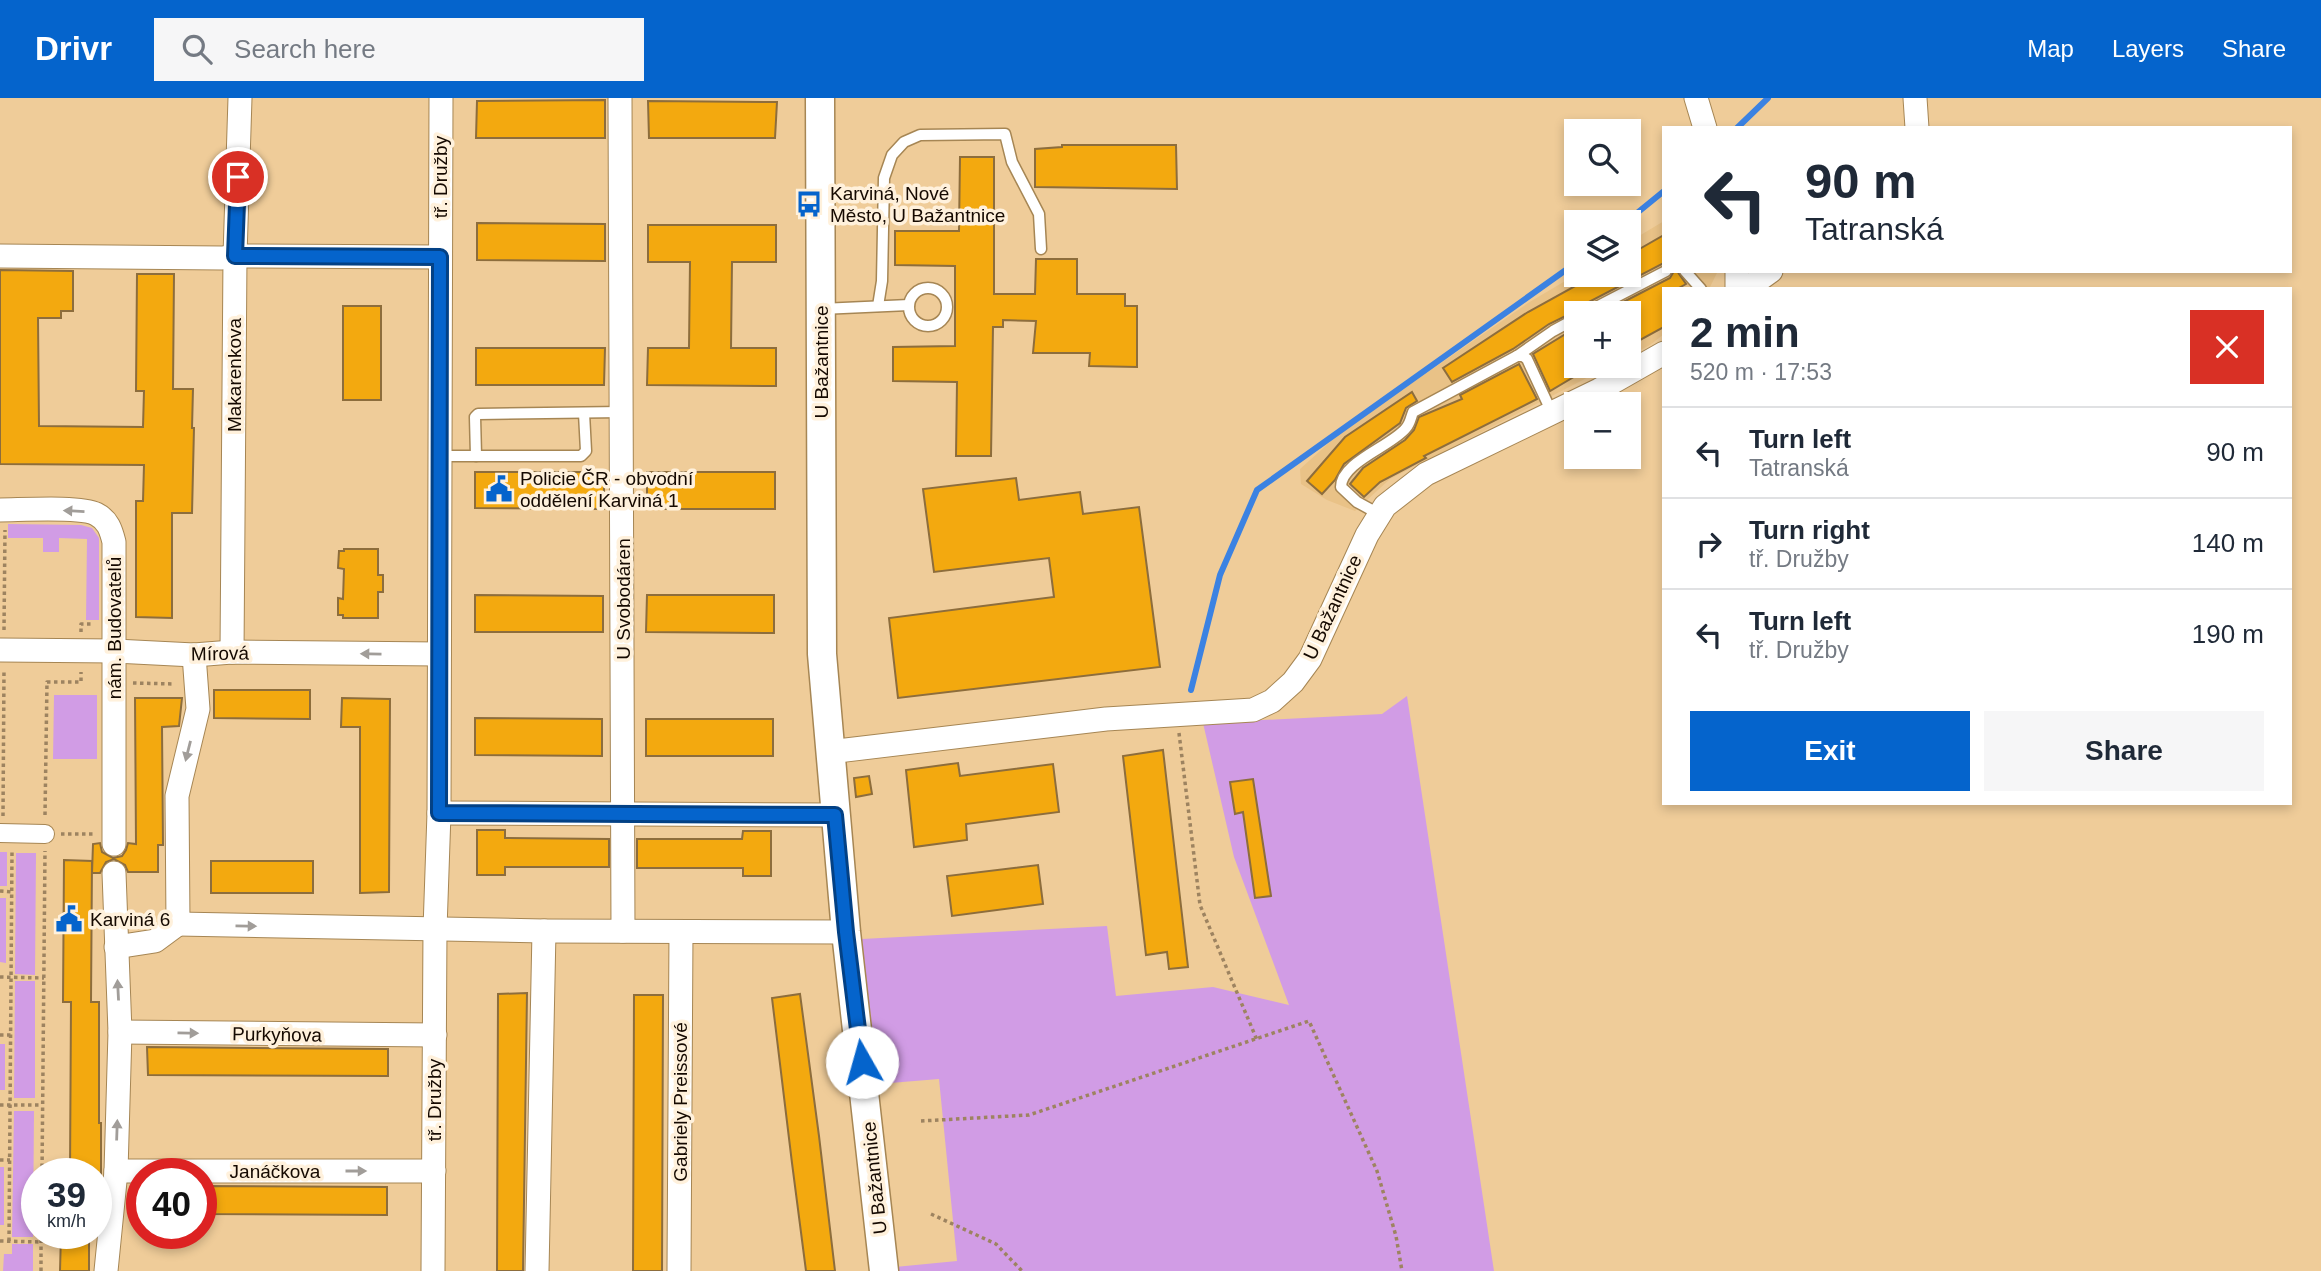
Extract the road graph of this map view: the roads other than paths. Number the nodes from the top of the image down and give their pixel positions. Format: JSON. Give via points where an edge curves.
{"nodes":[{"id":1,"x":240,"y":98,"type":"edge"},
{"id":2,"x":440,"y":98,"type":"edge"},
{"id":3,"x":620,"y":98,"type":"edge"},
{"id":4,"x":820,"y":98,"type":"edge"},
{"id":5,"x":1696,"y":98,"type":"edge"},
{"id":6,"x":1915,"y":98,"type":"edge"},
{"id":7,"x":1704,"y":126,"type":"edge"},
{"id":8,"x":1917,"y":126,"type":"edge"},
{"id":9,"x":1041,"y":249,"type":"dead end"},
{"id":10,"x":0,"y":256,"type":"edge"},
{"id":11,"x":235,"y":256,"type":"junction"},
{"id":12,"x":440,"y":257,"type":"junction"},
{"id":13,"x":1662,"y":273,"type":"edge"},
{"id":14,"x":1687,"y":273,"type":"edge"},
{"id":15,"x":1768,"y":273,"type":"edge"},
{"id":16,"x":1699,"y":287,"type":"edge"},
{"id":17,"x":1749,"y":287,"type":"edge"},
{"id":18,"x":1608,"y":301,"type":"edge"},
{"id":19,"x":909,"y":305,"type":"dead end"},
{"id":20,"x":878,"y":306,"type":"junction"},
{"id":21,"x":821,"y":309,"type":"junction"},
{"id":22,"x":1564,"y":325,"type":"edge"},
{"id":23,"x":1662,"y":354,"type":"edge"},
{"id":24,"x":1517,"y":356,"type":"junction"},
{"id":25,"x":584,"y":412,"type":"junction"},
{"id":26,"x":622,"y":412,"type":"junction"},
{"id":27,"x":1552,"y":413,"type":"junction"},
{"id":28,"x":439,"y":456,"type":"junction"},
{"id":29,"x":476,"y":457,"type":"junction"},
{"id":30,"x":0,"y":510,"type":"edge"},
{"id":31,"x":1379,"y":514,"type":"junction"},
{"id":32,"x":0,"y":650,"type":"edge"},
{"id":33,"x":116,"y":651,"type":"junction"},
{"id":34,"x":232,"y":652,"type":"junction"},
{"id":35,"x":439,"y":654,"type":"junction"},
{"id":36,"x":194,"y":655,"type":"junction"},
{"id":37,"x":829,"y":752,"type":"junction"},
{"id":38,"x":439,"y":813,"type":"junction"},
{"id":39,"x":624,"y":815,"type":"junction"},
{"id":40,"x":835,"y":815,"type":"junction"},
{"id":41,"x":6,"y":833,"type":"edge"},
{"id":42,"x":45,"y":834,"type":"road end"},
{"id":43,"x":114,"y":839,"type":"road end"},
{"id":44,"x":114,"y":873,"type":"dead end"},
{"id":45,"x":178,"y":924,"type":"junction"},
{"id":46,"x":435,"y":929,"type":"junction"},
{"id":47,"x":544,"y":931,"type":"junction"},
{"id":48,"x":623,"y":931,"type":"junction"},
{"id":49,"x":681,"y":932,"type":"junction"},
{"id":50,"x":846,"y":932,"type":"junction"},
{"id":51,"x":116,"y":947,"type":"junction"},
{"id":52,"x":120,"y":1032,"type":"junction"},
{"id":53,"x":435,"y":1035,"type":"junction"},
{"id":54,"x":116,"y":1171,"type":"junction"},
{"id":55,"x":434,"y":1171,"type":"junction"},
{"id":56,"x":106,"y":1271,"type":"edge"},
{"id":57,"x":433,"y":1271,"type":"edge"},
{"id":58,"x":537,"y":1271,"type":"edge"},
{"id":59,"x":678,"y":1271,"type":"edge"},
{"id":60,"x":884,"y":1271,"type":"edge"}],
"edges":[{"from":1,"to":11,"type":"street","name":"Makarenkova"},
{"from":2,"to":12,"type":"street","name":"tř. Družby"},
{"from":3,"to":26,"type":"street","name":"U Svobodáren"},
{"from":4,"to":21,"type":"street","name":"U Bažantnice"},
{"from":5,"to":7,"type":"street"},
{"from":6,"to":8,"type":"street"},
{"from":9,"to":20,"type":"lane","via":[[1039,214],[1012,162],[1004,134],[920,135],[904,142],[892,155],[884,178]]},
{"from":10,"to":11,"type":"street"},
{"from":11,"to":12,"type":"street"},
{"from":11,"to":34,"type":"street","name":"Makarenkova"},
{"from":12,"to":28,"type":"street","name":"tř. Družby"},
{"from":13,"to":18,"type":"lane"},
{"from":14,"to":16,"type":"lane"},
{"from":15,"to":17,"type":"street"},
{"from":19,"to":20,"type":"lane"},
{"from":20,"to":21,"type":"lane"},
{"from":21,"to":37,"type":"street","name":"U Bažantnice","via":[[822,654]]},
{"from":22,"to":24,"type":"lane"},
{"from":23,"to":27,"type":"street","name":"U Bažantnice"},
{"from":24,"to":27,"type":"lane","via":[[1527,359]]},
{"from":24,"to":31,"type":"lane","via":[[1413,412],[1408,427],[1352,467],[1341,487]]},
{"from":25,"to":26,"type":"lane"},
{"from":25,"to":29,"type":"lane","via":[[478,415]]},
{"from":25,"to":29,"type":"lane","via":[[585,454]]},
{"from":26,"to":39,"type":"street","name":"U Svobodáren"},
{"from":27,"to":31,"type":"street","name":"U Bažantnice","via":[[1426,474]]},
{"from":28,"to":29,"type":"lane"},
{"from":28,"to":35,"type":"street","name":"tř. Družby"},
{"from":33,"to":30,"type":"street","name":"nám. Budovatelů","one_way":true,"via":[[114,542],[105,520],[81,510]]},
{"from":31,"to":37,"type":"street","name":"U Bažantnice","via":[[1310,659],[1272,701],[1253,710],[1106,719]]},
{"from":32,"to":33,"type":"street","name":"Mírová"},
{"from":33,"to":36,"type":"street","name":"Mírová"},
{"from":33,"to":43,"type":"street","name":"nám. Budovatelů"},
{"from":35,"to":34,"type":"street","name":"Mírová","one_way":true},
{"from":34,"to":36,"type":"street","name":"Mírová"},
{"from":35,"to":38,"type":"street","name":"tř. Družby"},
{"from":36,"to":45,"type":"street","one_way":true,"via":[[198,709],[177,796]]},
{"from":37,"to":40,"type":"street","name":"U Bažantnice"},
{"from":38,"to":39,"type":"street"},
{"from":38,"to":46,"type":"street","name":"tř. Družby"},
{"from":39,"to":40,"type":"street"},
{"from":39,"to":48,"type":"street","name":"U Svobodáren"},
{"from":40,"to":50,"type":"street","name":"U Bažantnice"},
{"from":41,"to":42,"type":"street"},
{"from":44,"to":51,"type":"street"},
{"from":45,"to":46,"type":"street","one_way":true},
{"from":45,"to":51,"type":"street","via":[[155,941]]},
{"from":46,"to":47,"type":"street"},
{"from":46,"to":53,"type":"street","name":"tř. Družby"},
{"from":47,"to":48,"type":"street"},
{"from":47,"to":58,"type":"street"},
{"from":48,"to":49,"type":"street"},
{"from":49,"to":50,"type":"street"},
{"from":49,"to":59,"type":"street","name":"Gabriely Preissové"},
{"from":50,"to":60,"type":"street","name":"U Bažantnice"},
{"from":52,"to":51,"type":"street","one_way":true},
{"from":52,"to":53,"type":"street","name":"Purkyňova","one_way":true},
{"from":54,"to":52,"type":"street","one_way":true},
{"from":53,"to":55,"type":"street","name":"tř. Družby"},
{"from":54,"to":55,"type":"street","name":"Janáčkova","one_way":true},
{"from":54,"to":56,"type":"street"},
{"from":55,"to":57,"type":"street","name":"tř. Družby"}]}
